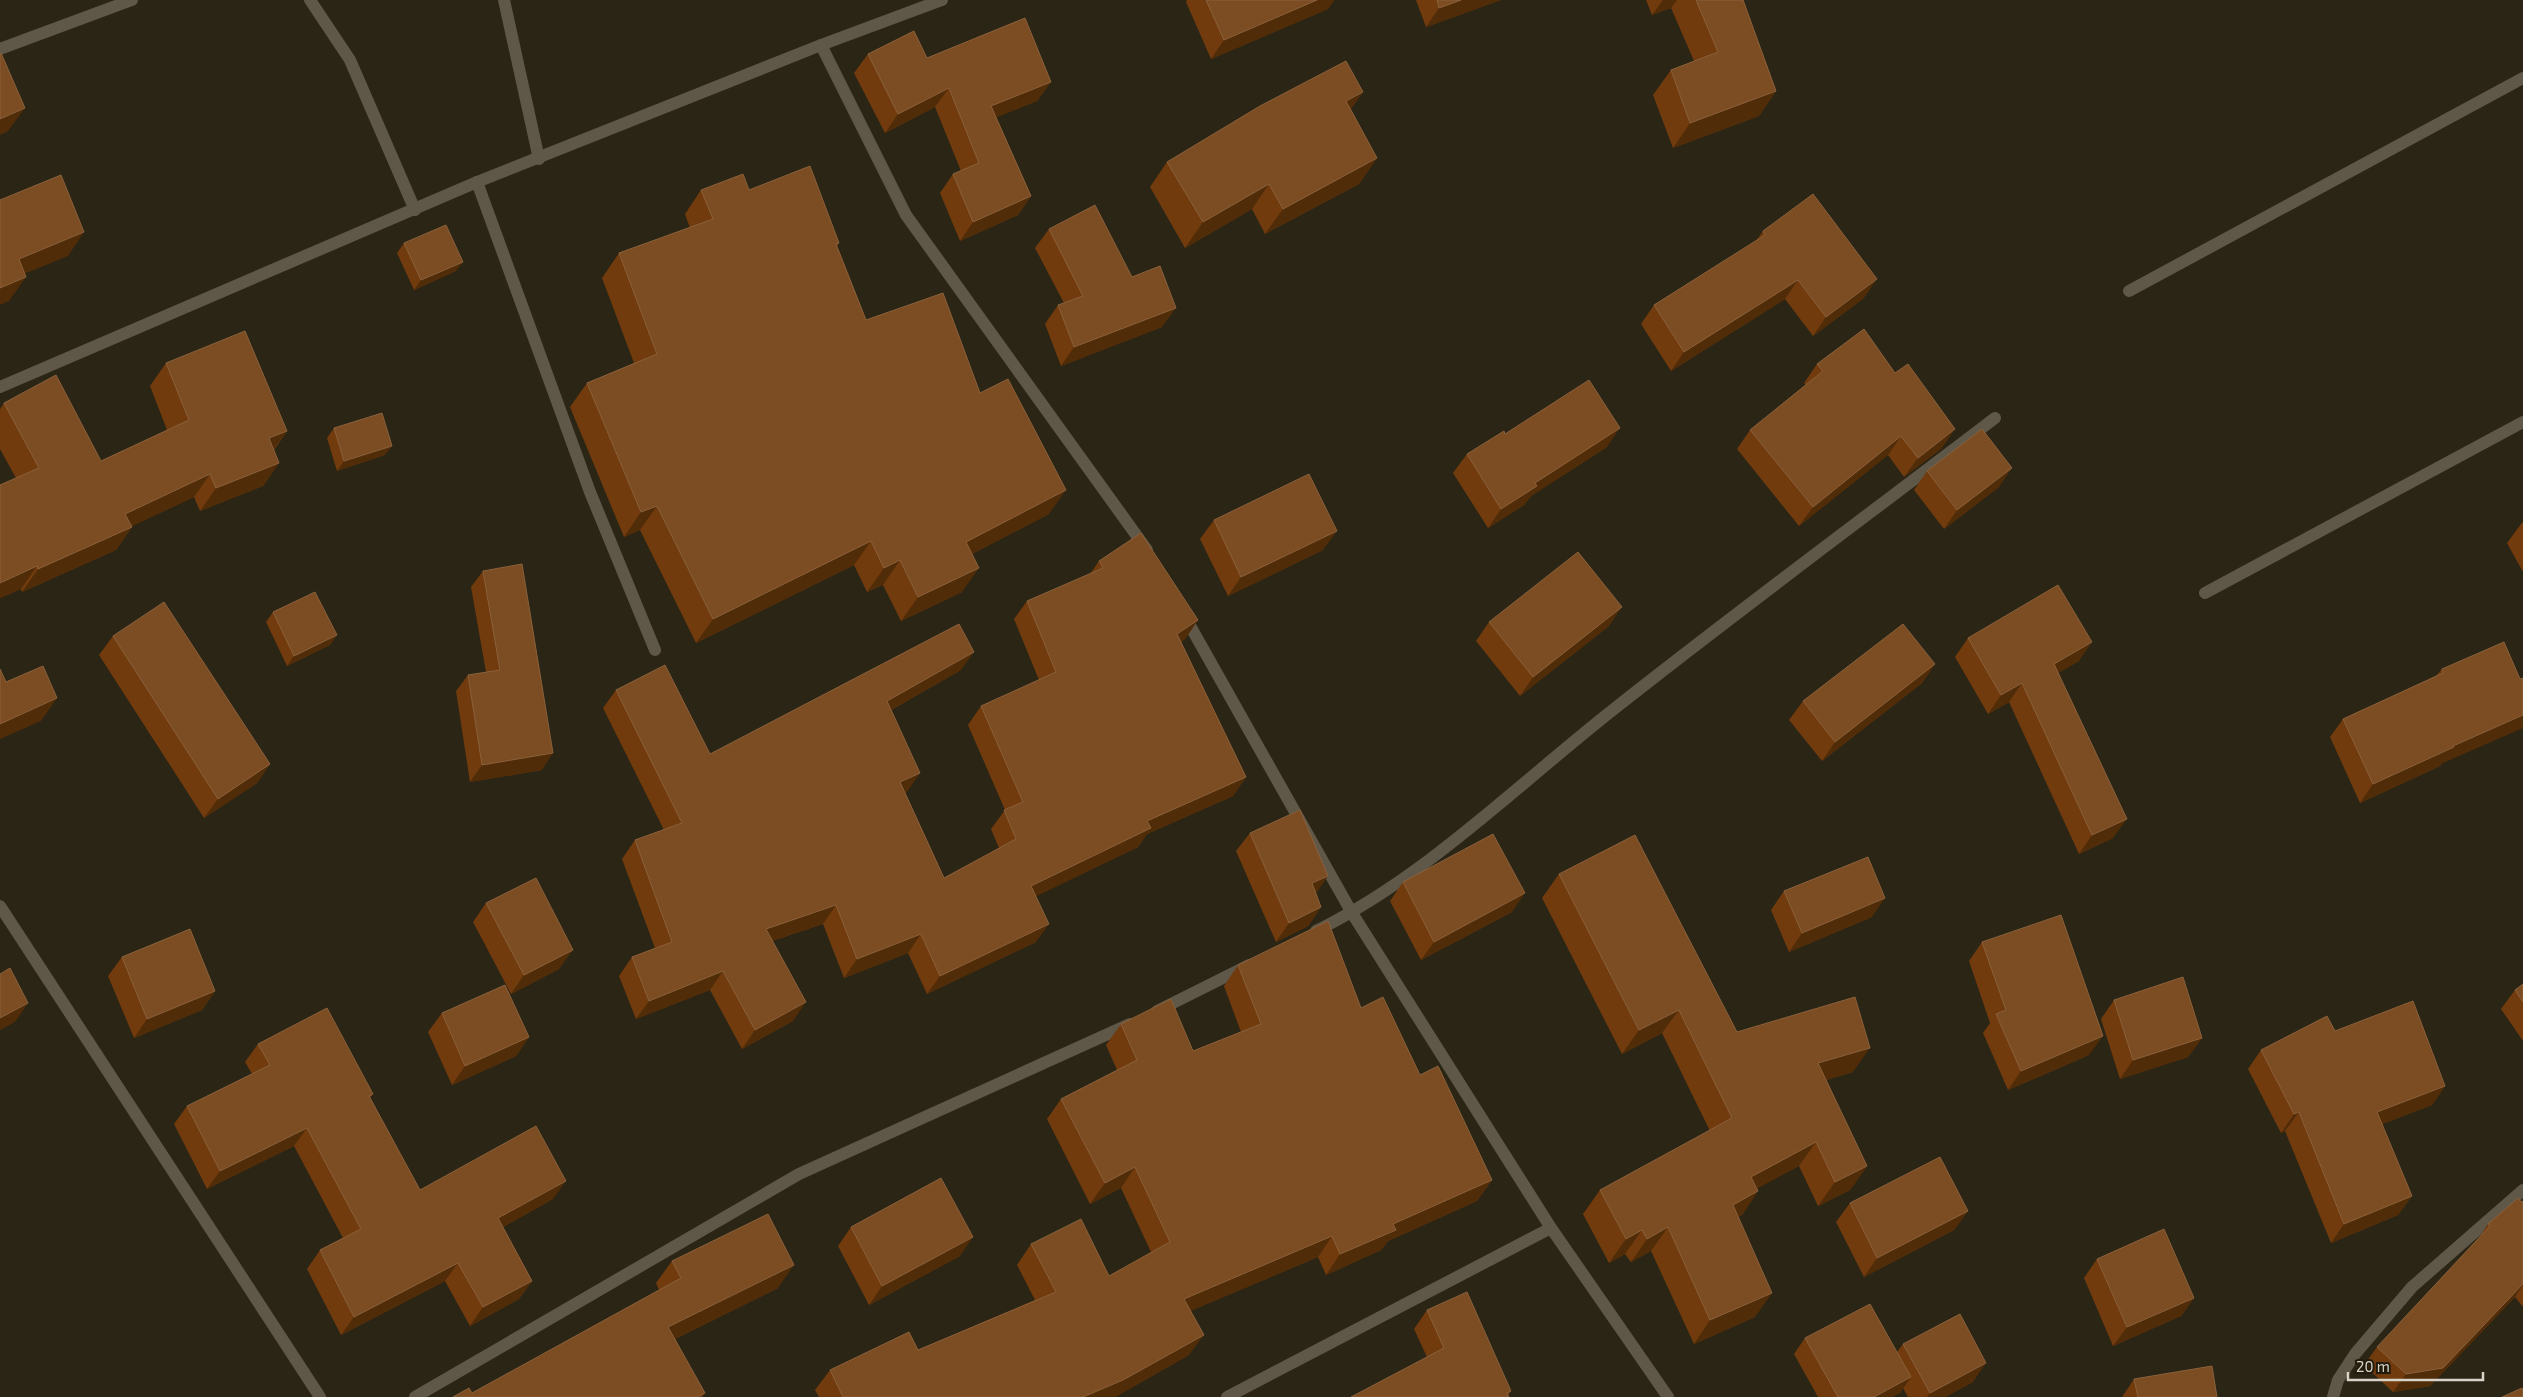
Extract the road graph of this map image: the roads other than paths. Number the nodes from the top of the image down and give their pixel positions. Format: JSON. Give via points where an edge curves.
{"nodes":[{"id":1,"x":132,"y":0,"type":"edge"},
{"id":2,"x":310,"y":0,"type":"edge"},
{"id":3,"x":504,"y":0,"type":"edge"},
{"id":4,"x":942,"y":0,"type":"edge"},
{"id":5,"x":822,"y":45,"type":"junction"},
{"id":6,"x":0,"y":49,"type":"edge"},
{"id":7,"x":2523,"y":78,"type":"edge"},
{"id":8,"x":539,"y":159,"type":"junction"},
{"id":9,"x":477,"y":182,"type":"junction"},
{"id":10,"x":415,"y":210,"type":"junction"},
{"id":11,"x":2129,"y":291,"type":"dead end"},
{"id":12,"x":0,"y":387,"type":"edge"},
{"id":13,"x":1996,"y":418,"type":"dead end"},
{"id":14,"x":2523,"y":422,"type":"edge"},
{"id":15,"x":1153,"y":560,"type":"edge"},
{"id":16,"x":2205,"y":593,"type":"dead end"},
{"id":17,"x":1178,"y":603,"type":"edge"},
{"id":18,"x":655,"y":650,"type":"dead end"},
{"id":19,"x":0,"y":906,"type":"edge"},
{"id":20,"x":1352,"y":913,"type":"junction"},
{"id":21,"x":1308,"y":935,"type":"edge"},
{"id":22,"x":1256,"y":961,"type":"edge"},
{"id":23,"x":2523,"y":1190,"type":"edge"},
{"id":24,"x":1551,"y":1228,"type":"junction"},
{"id":25,"x":1232,"y":1396,"type":"edge"},
{"id":26,"x":320,"y":1397,"type":"edge"},
{"id":27,"x":415,"y":1397,"type":"edge"},
{"id":28,"x":1668,"y":1397,"type":"edge"},
{"id":29,"x":2332,"y":1397,"type":"edge"}],
"edges":[{"from":1,"to":6,"type":"street"},
{"from":2,"to":10,"type":"street","via":[[350,60]]},
{"from":3,"to":8,"type":"street"},
{"from":4,"to":5,"type":"street"},
{"from":5,"to":8,"type":"street"},
{"from":5,"to":15,"type":"street","via":[[906,215]]},
{"from":7,"to":11,"type":"street"},
{"from":8,"to":9,"type":"street"},
{"from":9,"to":10,"type":"street"},
{"from":9,"to":18,"type":"street","via":[[590,492]]},
{"from":10,"to":12,"type":"street"},
{"from":13,"to":20,"type":"street","via":[[1613,710],[1433,858]]},
{"from":14,"to":16,"type":"street"},
{"from":17,"to":20,"type":"street"},
{"from":19,"to":26,"type":"street"},
{"from":20,"to":21,"type":"street"},
{"from":20,"to":24,"type":"street"},
{"from":22,"to":27,"type":"street","via":[[1092,1043],[799,1174]]},
{"from":23,"to":29,"type":"street","via":[[2412,1287],[2355,1354],[2338,1380]]},
{"from":24,"to":25,"type":"street"},
{"from":24,"to":28,"type":"street"}]}
